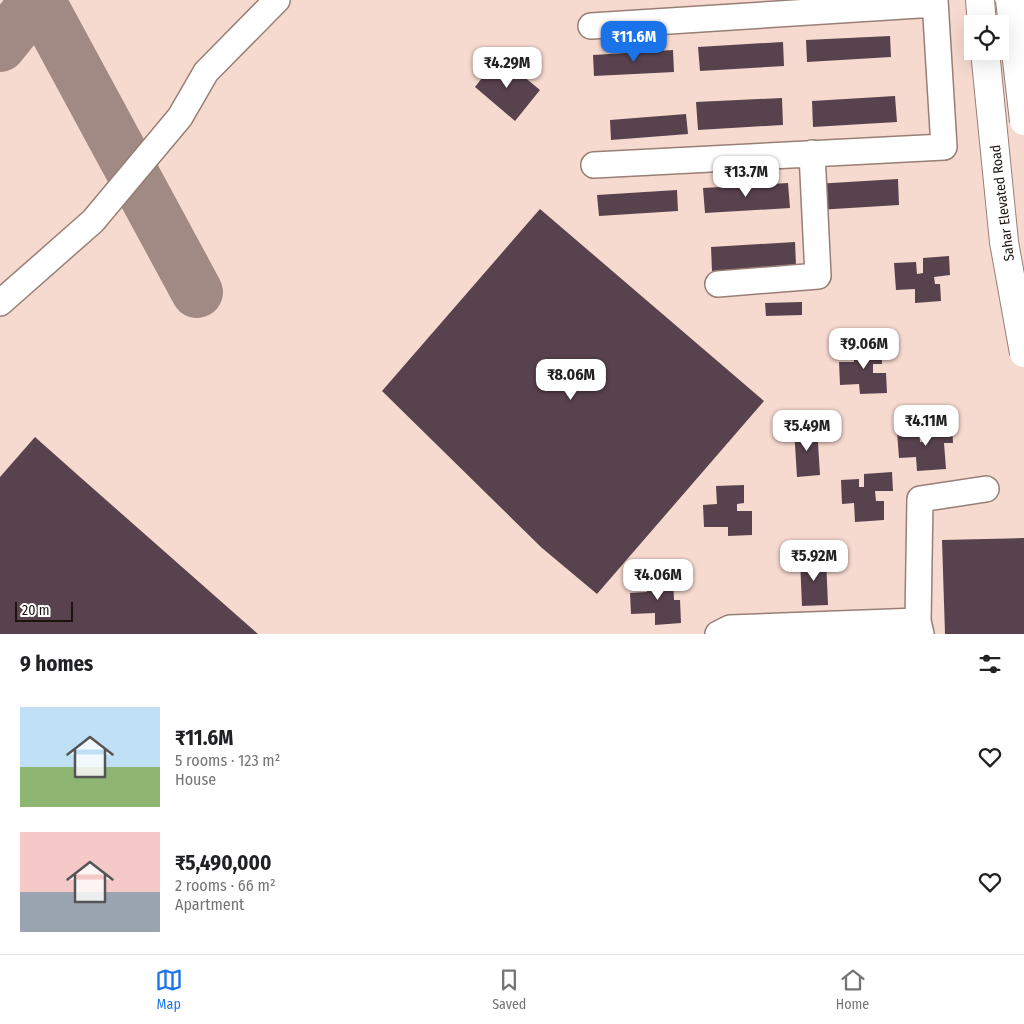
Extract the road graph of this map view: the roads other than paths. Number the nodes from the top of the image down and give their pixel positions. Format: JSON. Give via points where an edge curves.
{"nodes":[{"id":1,"x":277,"y":0,"type":"edge"},
{"id":2,"x":980,"y":0,"type":"edge"},
{"id":3,"x":1010,"y":0,"type":"edge"},
{"id":4,"x":935,"y":2,"type":"edge"},
{"id":5,"x":981,"y":15,"type":"edge"},
{"id":6,"x":591,"y":26,"type":"dead end"},
{"id":7,"x":986,"y":60,"type":"edge"},
{"id":8,"x":1024,"y":120,"type":"edge"},
{"id":9,"x":812,"y":153,"type":"junction"},
{"id":10,"x":594,"y":165,"type":"dead end"},
{"id":11,"x":718,"y":284,"type":"dead end"},
{"id":12,"x":0,"y":302,"type":"edge"},
{"id":13,"x":1024,"y":354,"type":"edge"},
{"id":14,"x":986,"y":489,"type":"dead end"},
{"id":15,"x":919,"y":628,"type":"edge"},
{"id":16,"x":718,"y":634,"type":"edge"}],
"edges":[{"from":1,"to":12,"type":"street","via":[[206,72],[180,117],[93,221]]},
{"from":2,"to":5,"type":"main road"},
{"from":3,"to":8,"type":"main road","bridge":true},
{"from":4,"to":6,"type":"street"},
{"from":4,"to":9,"type":"street","via":[[944,147]]},
{"from":7,"to":13,"type":"main road","name":"Sahar Elevated Road","bridge":true,"via":[[1004,242]]},
{"from":9,"to":10,"type":"street"},
{"from":9,"to":11,"type":"street","via":[[818,276]]},
{"from":14,"to":15,"type":"street","via":[[920,499]]},
{"from":15,"to":16,"type":"street","via":[[730,628]]}]}
